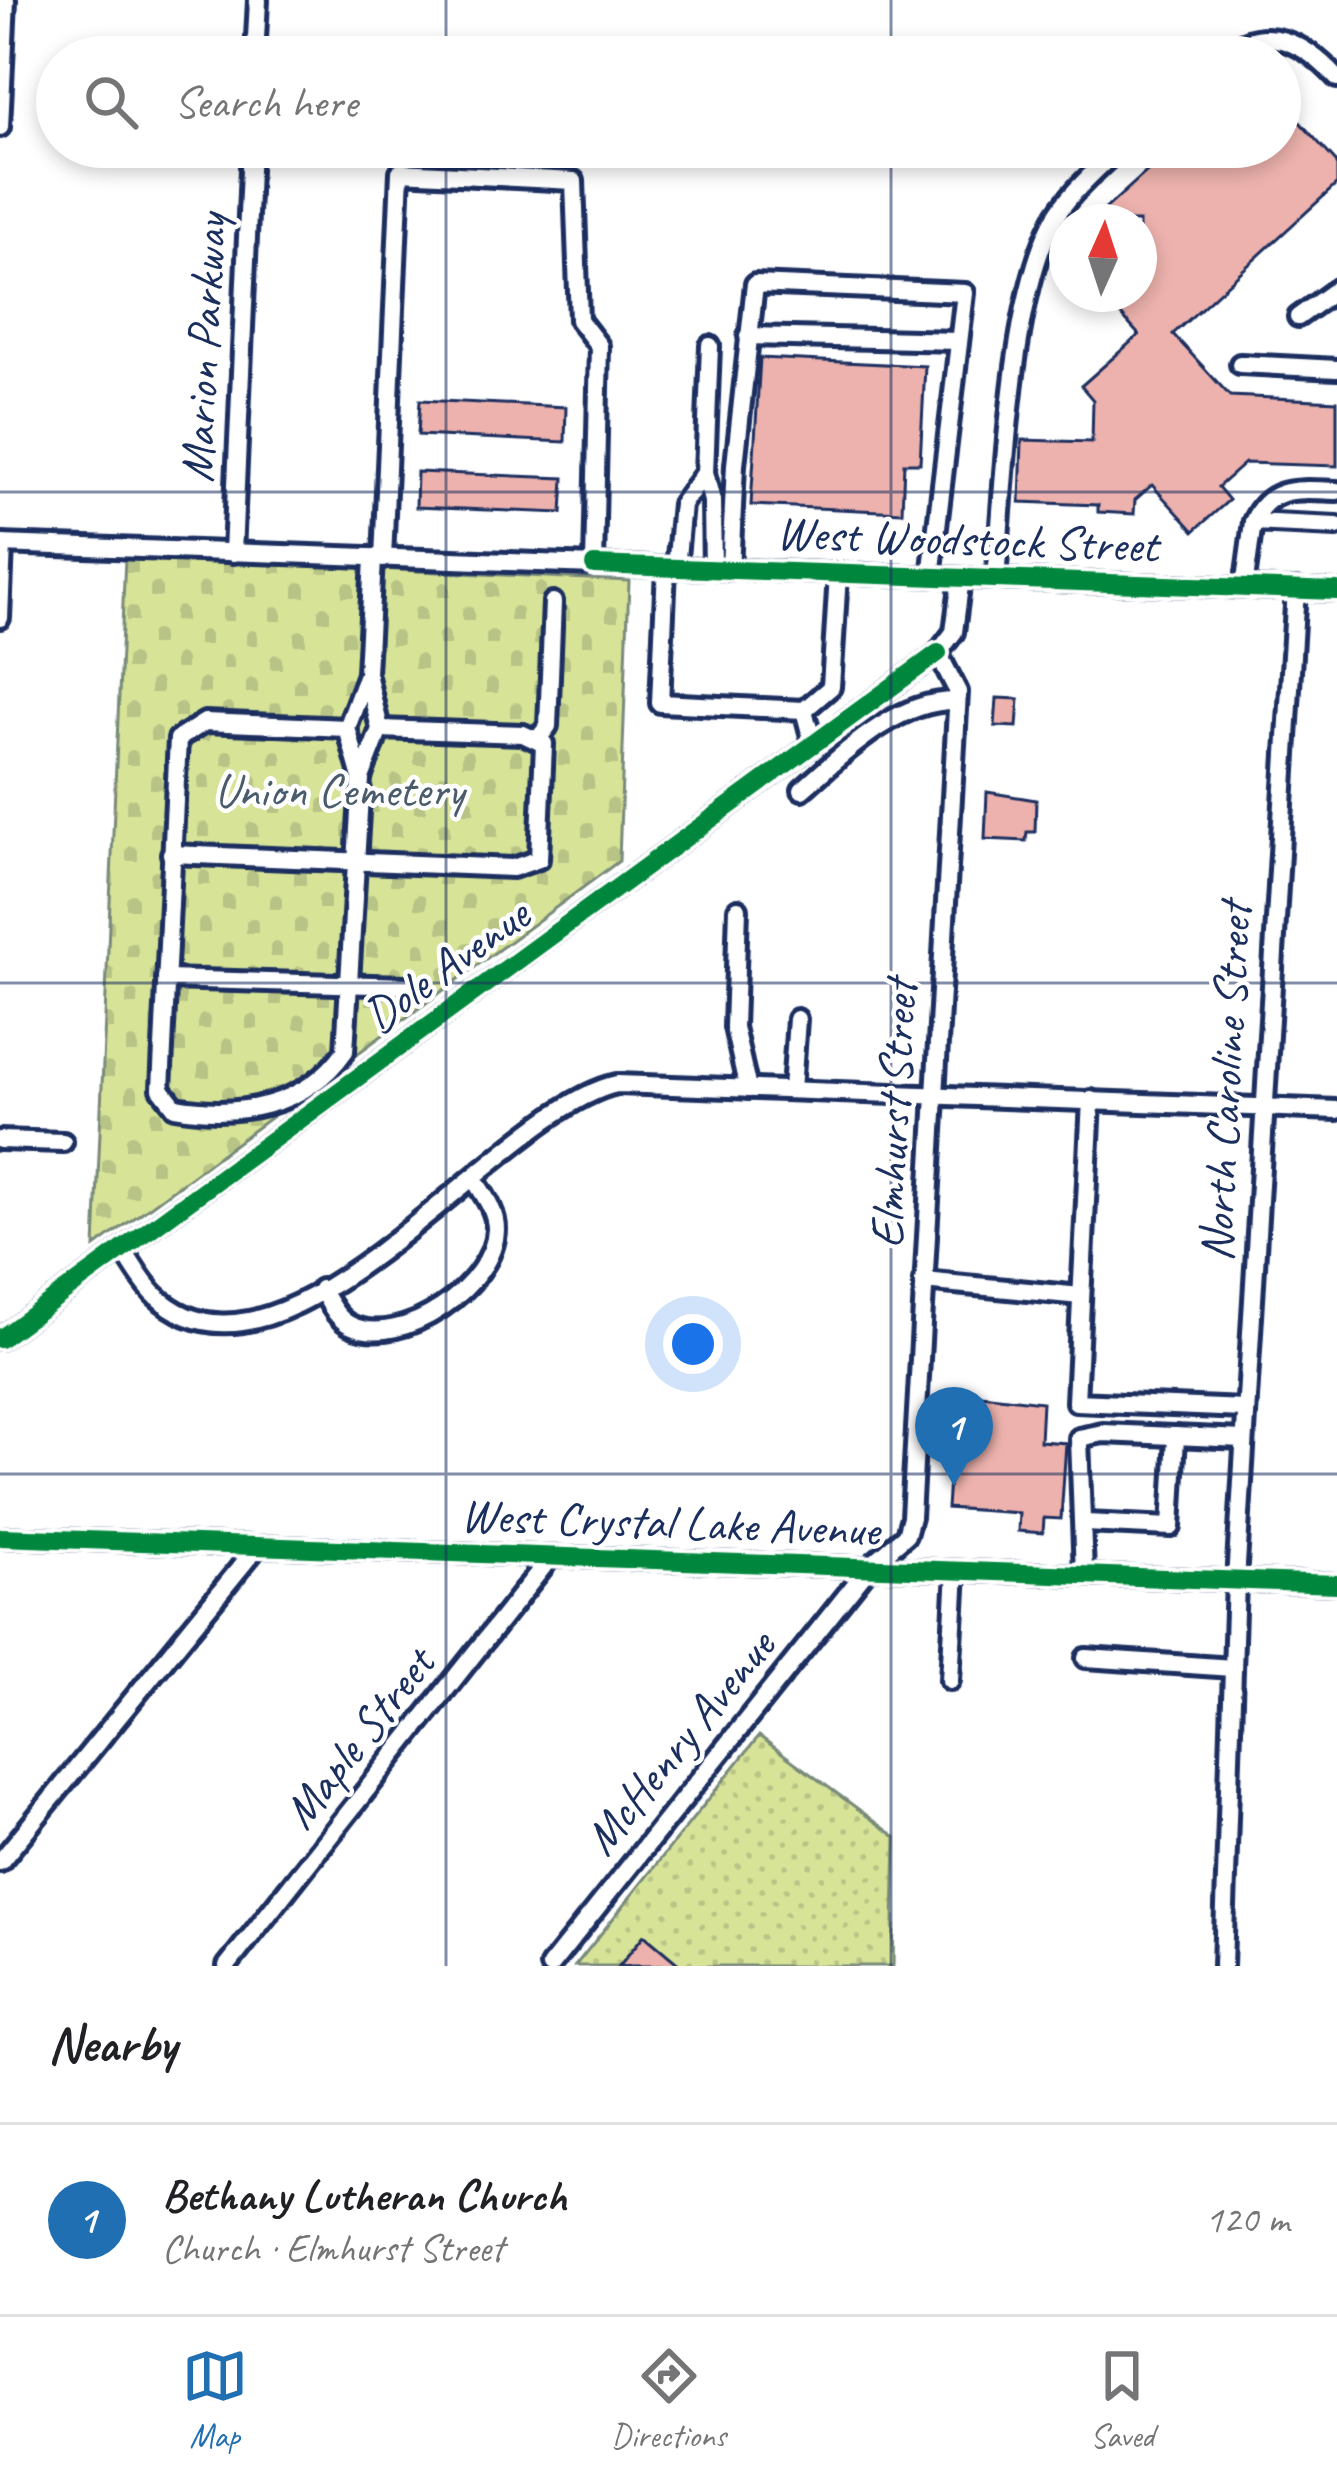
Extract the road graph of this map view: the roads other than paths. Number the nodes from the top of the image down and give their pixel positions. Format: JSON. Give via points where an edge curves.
{"nodes":[{"id":1,"x":6,"y":0,"type":"edge"},
{"id":2,"x":258,"y":0,"type":"edge"},
{"id":3,"x":256,"y":36,"type":"edge"},
{"id":4,"x":1301,"y":46,"type":"edge"},
{"id":5,"x":1337,"y":78,"type":"edge"},
{"id":6,"x":0,"y":127,"type":"edge"},
{"id":7,"x":250,"y":168,"type":"edge"},
{"id":8,"x":1100,"y":168,"type":"edge"},
{"id":9,"x":1337,"y":289,"type":"edge"},
{"id":10,"x":1298,"y":317,"type":"dead end"},
{"id":11,"x":748,"y":336,"type":"junction"},
{"id":12,"x":959,"y":341,"type":"junction"},
{"id":13,"x":710,"y":346,"type":"dead end"},
{"id":14,"x":1240,"y":364,"type":"dead end"},
{"id":15,"x":1337,"y":369,"type":"edge"},
{"id":16,"x":705,"y":472,"type":"junction"},
{"id":17,"x":1337,"y":491,"type":"edge"},
{"id":18,"x":1253,"y":522,"type":"junction"},
{"id":19,"x":1337,"y":526,"type":"edge"},
{"id":20,"x":2,"y":544,"type":"edge"},
{"id":21,"x":233,"y":553,"type":"junction"},
{"id":22,"x":378,"y":559,"type":"junction"},
{"id":23,"x":594,"y":565,"type":"junction"},
{"id":24,"x":671,"y":568,"type":"junction"},
{"id":25,"x":722,"y":569,"type":"junction"},
{"id":26,"x":838,"y":574,"type":"junction"},
{"id":27,"x":931,"y":577,"type":"junction"},
{"id":28,"x":961,"y":578,"type":"junction"},
{"id":29,"x":996,"y":579,"type":"junction"},
{"id":30,"x":1244,"y":588,"type":"junction"},
{"id":31,"x":1296,"y":589,"type":"junction"},
{"id":32,"x":1337,"y":591,"type":"edge"},
{"id":33,"x":553,"y":602,"type":"dead end"},
{"id":34,"x":0,"y":617,"type":"edge"},
{"id":35,"x":938,"y":653,"type":"junction"},
{"id":36,"x":367,"y":673,"type":"junction"},
{"id":37,"x":957,"y":700,"type":"junction"},
{"id":38,"x":804,"y":710,"type":"junction"},
{"id":39,"x":347,"y":728,"type":"junction"},
{"id":40,"x":380,"y":729,"type":"junction"},
{"id":41,"x":538,"y":739,"type":"junction"},
{"id":42,"x":813,"y":744,"type":"junction"},
{"id":43,"x":361,"y":778,"type":"junction"},
{"id":44,"x":802,"y":790,"type":"dead end"},
{"id":45,"x":171,"y":854,"type":"junction"},
{"id":46,"x":357,"y":861,"type":"junction"},
{"id":47,"x":738,"y":909,"type":"dead end"},
{"id":48,"x":166,"y":979,"type":"junction"},
{"id":49,"x":352,"y":985,"type":"junction"},
{"id":50,"x":407,"y":986,"type":"dead end"},
{"id":51,"x":797,"y":1019,"type":"dead end"},
{"id":52,"x":748,"y":1089,"type":"junction"},
{"id":53,"x":792,"y":1090,"type":"junction"},
{"id":54,"x":933,"y":1094,"type":"junction"},
{"id":55,"x":1091,"y":1100,"type":"junction"},
{"id":56,"x":1262,"y":1106,"type":"junction"},
{"id":57,"x":1337,"y":1110,"type":"edge"},
{"id":58,"x":0,"y":1140,"type":"edge"},
{"id":59,"x":63,"y":1142,"type":"dead end"},
{"id":60,"x":474,"y":1179,"type":"junction"},
{"id":61,"x":123,"y":1250,"type":"junction"},
{"id":62,"x":923,"y":1281,"type":"junction"},
{"id":63,"x":321,"y":1289,"type":"junction"},
{"id":64,"x":1082,"y":1296,"type":"junction"},
{"id":65,"x":0,"y":1339,"type":"edge"},
{"id":66,"x":1245,"y":1409,"type":"junction"},
{"id":67,"x":1176,"y":1436,"type":"junction"},
{"id":68,"x":1244,"y":1439,"type":"junction"},
{"id":69,"x":1085,"y":1523,"type":"junction"},
{"id":70,"x":0,"y":1537,"type":"edge"},
{"id":71,"x":257,"y":1547,"type":"junction"},
{"id":72,"x":550,"y":1558,"type":"junction"},
{"id":73,"x":868,"y":1568,"type":"junction"},
{"id":74,"x":956,"y":1570,"type":"junction"},
{"id":75,"x":1084,"y":1575,"type":"junction"},
{"id":76,"x":1236,"y":1581,"type":"junction"},
{"id":77,"x":1337,"y":1584,"type":"edge"},
{"id":78,"x":1086,"y":1658,"type":"dead end"},
{"id":79,"x":1233,"y":1668,"type":"junction"},
{"id":80,"x":950,"y":1680,"type":"dead end"},
{"id":81,"x":0,"y":1862,"type":"edge"},
{"id":82,"x":227,"y":1966,"type":"edge"},
{"id":83,"x":550,"y":1966,"type":"edge"},
{"id":84,"x":1223,"y":1966,"type":"edge"}],
"edges":[{"from":1,"to":6,"type":"street"},
{"from":2,"to":3,"type":"street"},
{"from":4,"to":5,"type":"street"},
{"from":7,"to":21,"type":"street","name":"Marion Parkway"},
{"from":8,"to":29,"type":"street","via":[[1061,208],[1039,256],[1010,405]]},
{"from":9,"to":10,"type":"street"},
{"from":11,"to":12,"type":"street"},
{"from":11,"to":12,"type":"street","via":[[754,284],[965,292]]},
{"from":11,"to":25,"type":"street"},
{"from":12,"to":27,"type":"street"},
{"from":13,"to":16,"type":"street"},
{"from":14,"to":15,"type":"street"},
{"from":16,"to":24,"type":"street","via":[[682,504]]},
{"from":16,"to":25,"type":"street"},
{"from":17,"to":18,"type":"street","via":[[1278,492]]},
{"from":18,"to":19,"type":"street"},
{"from":18,"to":30,"type":"street"},
{"from":20,"to":21,"type":"street","name":"West Woodstock Street"},
{"from":20,"to":34,"type":"street"},
{"from":21,"to":22,"type":"street","name":"West Woodstock Street"},
{"from":22,"to":23,"type":"street","name":"West Woodstock Street"},
{"from":22,"to":23,"type":"street","via":[[400,172],[574,182],[579,320],[598,346]]},
{"from":22,"to":36,"type":"street"},
{"from":23,"to":24,"type":"street","name":"West Woodstock Street"},
{"from":24,"to":25,"type":"street","name":"West Woodstock Street"},
{"from":24,"to":38,"type":"street","via":[[660,703]]},
{"from":25,"to":26,"type":"street","name":"West Woodstock Street"},
{"from":26,"to":27,"type":"street","name":"West Woodstock Street"},
{"from":26,"to":38,"type":"street","via":[[831,687]]},
{"from":27,"to":28,"type":"street","name":"West Woodstock Street"},
{"from":28,"to":29,"type":"street","name":"West Woodstock Street"},
{"from":28,"to":35,"type":"street","via":[[954,632]]},
{"from":29,"to":30,"type":"street","name":"West Woodstock Street"},
{"from":30,"to":31,"type":"street","name":"West Woodstock Street"},
{"from":31,"to":32,"type":"street","name":"West Woodstock Street"},
{"from":31,"to":56,"type":"street","name":"North Caroline Street"},
{"from":33,"to":41,"type":"street","via":[[548,726]]},
{"from":35,"to":37,"type":"street","name":"Elmhurst Street"},
{"from":35,"to":42,"type":"street","name":"Dole Avenue"},
{"from":36,"to":39,"type":"street"},
{"from":36,"to":40,"type":"street"},
{"from":37,"to":44,"type":"street","via":[[915,708],[851,747]]},
{"from":37,"to":54,"type":"street","name":"Elmhurst Street"},
{"from":38,"to":42,"type":"street"},
{"from":39,"to":43,"type":"street"},
{"from":39,"to":45,"type":"street","via":[[189,728],[176,747]]},
{"from":40,"to":41,"type":"street"},
{"from":40,"to":43,"type":"street"},
{"from":41,"to":46,"type":"street","via":[[547,761],[543,844],[533,863]]},
{"from":42,"to":61,"type":"street","name":"Dole Avenue"},
{"from":43,"to":46,"type":"street"},
{"from":45,"to":46,"type":"street"},
{"from":45,"to":48,"type":"street"},
{"from":46,"to":49,"type":"street"},
{"from":47,"to":52,"type":"street","via":[[734,1027]]},
{"from":48,"to":49,"type":"street"},
{"from":48,"to":49,"type":"street","via":[[161,1089],[184,1109],[260,1109],[311,1084],[345,1051]]},
{"from":49,"to":50,"type":"street"},
{"from":51,"to":53,"type":"street"},
{"from":52,"to":53,"type":"street"},
{"from":52,"to":60,"type":"street","via":[[596,1088]]},
{"from":53,"to":54,"type":"street"},
{"from":54,"to":55,"type":"street"},
{"from":54,"to":62,"type":"street","name":"Elmhurst Street"},
{"from":55,"to":56,"type":"street"},
{"from":55,"to":64,"type":"street"},
{"from":56,"to":57,"type":"street"},
{"from":56,"to":66,"type":"street","name":"North Caroline Street"},
{"from":58,"to":59,"type":"street"},
{"from":60,"to":63,"type":"street"},
{"from":60,"to":63,"type":"street","via":[[496,1232],[482,1271],[465,1287],[401,1328],[378,1332],[341,1319]]},
{"from":61,"to":63,"type":"street","via":[[157,1297],[217,1321],[258,1317]]},
{"from":61,"to":65,"type":"street","name":"Dole Avenue"},
{"from":62,"to":64,"type":"street"},
{"from":62,"to":73,"type":"street","name":"Elmhurst Street","via":[[911,1517],[906,1535]]},
{"from":64,"to":66,"type":"street","via":[[1076,1402]]},
{"from":66,"to":68,"type":"street","name":"North Caroline Street"},
{"from":67,"to":68,"type":"street"},
{"from":67,"to":69,"type":"street","via":[[1171,1527]]},
{"from":67,"to":69,"type":"street","via":[[1079,1438]]},
{"from":68,"to":76,"type":"street","name":"North Caroline Street"},
{"from":69,"to":75,"type":"street"},
{"from":70,"to":71,"type":"street","name":"West Crystal Lake Avenue"},
{"from":71,"to":72,"type":"street","name":"West Crystal Lake Avenue"},
{"from":71,"to":81,"type":"street"},
{"from":72,"to":73,"type":"street","name":"West Crystal Lake Avenue"},
{"from":72,"to":82,"type":"street","name":"Maple Street"},
{"from":73,"to":74,"type":"street","name":"West Crystal Lake Avenue"},
{"from":73,"to":83,"type":"street","name":"McHenry Avenue"},
{"from":74,"to":75,"type":"street","name":"West Crystal Lake Avenue"},
{"from":74,"to":80,"type":"street"},
{"from":75,"to":76,"type":"street","name":"West Crystal Lake Avenue"},
{"from":76,"to":77,"type":"street","name":"West Crystal Lake Avenue"},
{"from":76,"to":79,"type":"street","name":"North Caroline Street"},
{"from":78,"to":79,"type":"street"},
{"from":79,"to":84,"type":"street","name":"North Caroline Street"}]}
